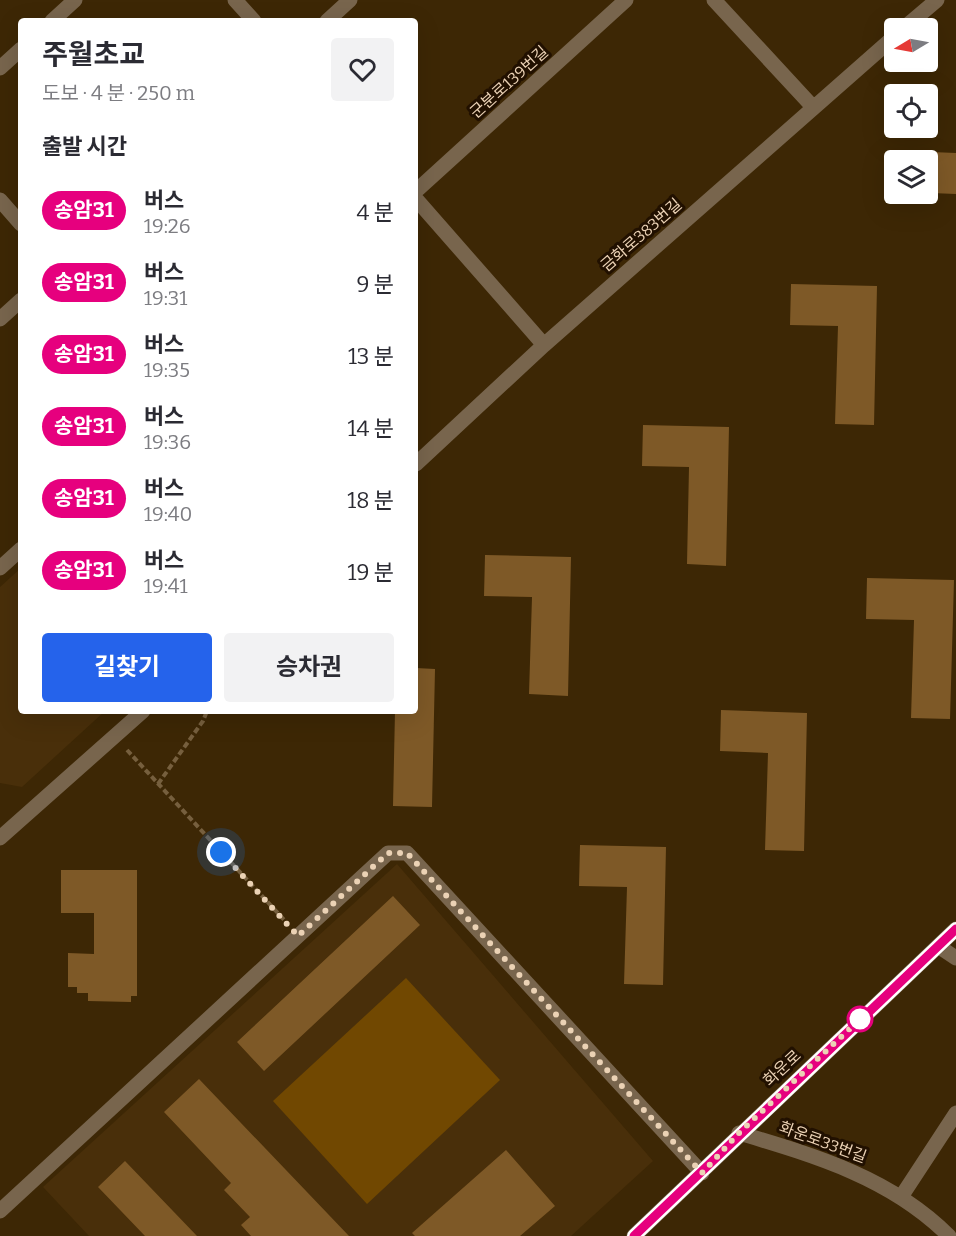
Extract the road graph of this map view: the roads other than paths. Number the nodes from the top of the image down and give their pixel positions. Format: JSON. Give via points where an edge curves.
{"nodes":[{"id":1,"x":75,"y":0,"type":"edge"},
{"id":2,"x":235,"y":0,"type":"edge"},
{"id":3,"x":350,"y":0,"type":"edge"},
{"id":4,"x":626,"y":0,"type":"edge"},
{"id":5,"x":714,"y":0,"type":"edge"},
{"id":6,"x":937,"y":0,"type":"edge"},
{"id":7,"x":55,"y":18,"type":"edge"},
{"id":8,"x":251,"y":18,"type":"edge"},
{"id":9,"x":330,"y":18,"type":"edge"},
{"id":10,"x":916,"y":18,"type":"edge"},
{"id":11,"x":884,"y":46,"type":"edge"},
{"id":12,"x":18,"y":52,"type":"edge"},
{"id":13,"x":0,"y":68,"type":"edge"},
{"id":14,"x":813,"y":107,"type":"junction"},
{"id":15,"x":418,"y":189,"type":"edge"},
{"id":16,"x":0,"y":200,"type":"edge"},
{"id":17,"x":418,"y":201,"type":"edge"},
{"id":18,"x":18,"y":221,"type":"edge"},
{"id":19,"x":18,"y":303,"type":"edge"},
{"id":20,"x":0,"y":319,"type":"edge"},
{"id":21,"x":544,"y":345,"type":"junction"},
{"id":22,"x":418,"y":462,"type":"edge"},
{"id":23,"x":18,"y":552,"type":"edge"},
{"id":24,"x":0,"y":568,"type":"edge"},
{"id":25,"x":140,"y":714,"type":"edge"},
{"id":26,"x":3,"y":830,"type":"edge"},
{"id":27,"x":956,"y":929,"type":"edge"},
{"id":28,"x":938,"y":946,"type":"junction"},
{"id":29,"x":956,"y":958,"type":"edge"},
{"id":30,"x":956,"y":1113,"type":"edge"},
{"id":31,"x":739,"y":1133,"type":"junction"},
{"id":32,"x":702,"y":1173,"type":"junction"},
{"id":33,"x":901,"y":1197,"type":"junction"},
{"id":34,"x":0,"y":1211,"type":"edge"},
{"id":35,"x":634,"y":1236,"type":"edge"},
{"id":36,"x":949,"y":1236,"type":"edge"}],
"edges":[{"from":1,"to":7,"type":"street"},
{"from":2,"to":8,"type":"street"},
{"from":3,"to":9,"type":"street"},
{"from":4,"to":15,"type":"street","name":"군분로139번길"},
{"from":5,"to":14,"type":"street"},
{"from":6,"to":10,"type":"street"},
{"from":11,"to":14,"type":"street","name":"금화로383번길"},
{"from":12,"to":13,"type":"street"},
{"from":14,"to":21,"type":"street","name":"금화로383번길"},
{"from":16,"to":18,"type":"street"},
{"from":17,"to":21,"type":"street"},
{"from":19,"to":20,"type":"street"},
{"from":21,"to":22,"type":"street","name":"금화로383번길"},
{"from":23,"to":24,"type":"street"},
{"from":25,"to":26,"type":"street"},
{"from":27,"to":28,"type":"street","name":"화운로"},
{"from":28,"to":29,"type":"street"},
{"from":28,"to":31,"type":"street","name":"화운로"},
{"from":30,"to":33,"type":"street"},
{"from":31,"to":32,"type":"street","name":"화운로"},
{"from":31,"to":33,"type":"street","name":"화운로33번길","via":[[819,1156],[866,1176]]},
{"from":32,"to":34,"type":"street","via":[[407,853],[388,853]]},
{"from":32,"to":35,"type":"street","name":"화운로"},
{"from":33,"to":36,"type":"street","name":"화운로33번길","via":[[925,1212]]}]}
